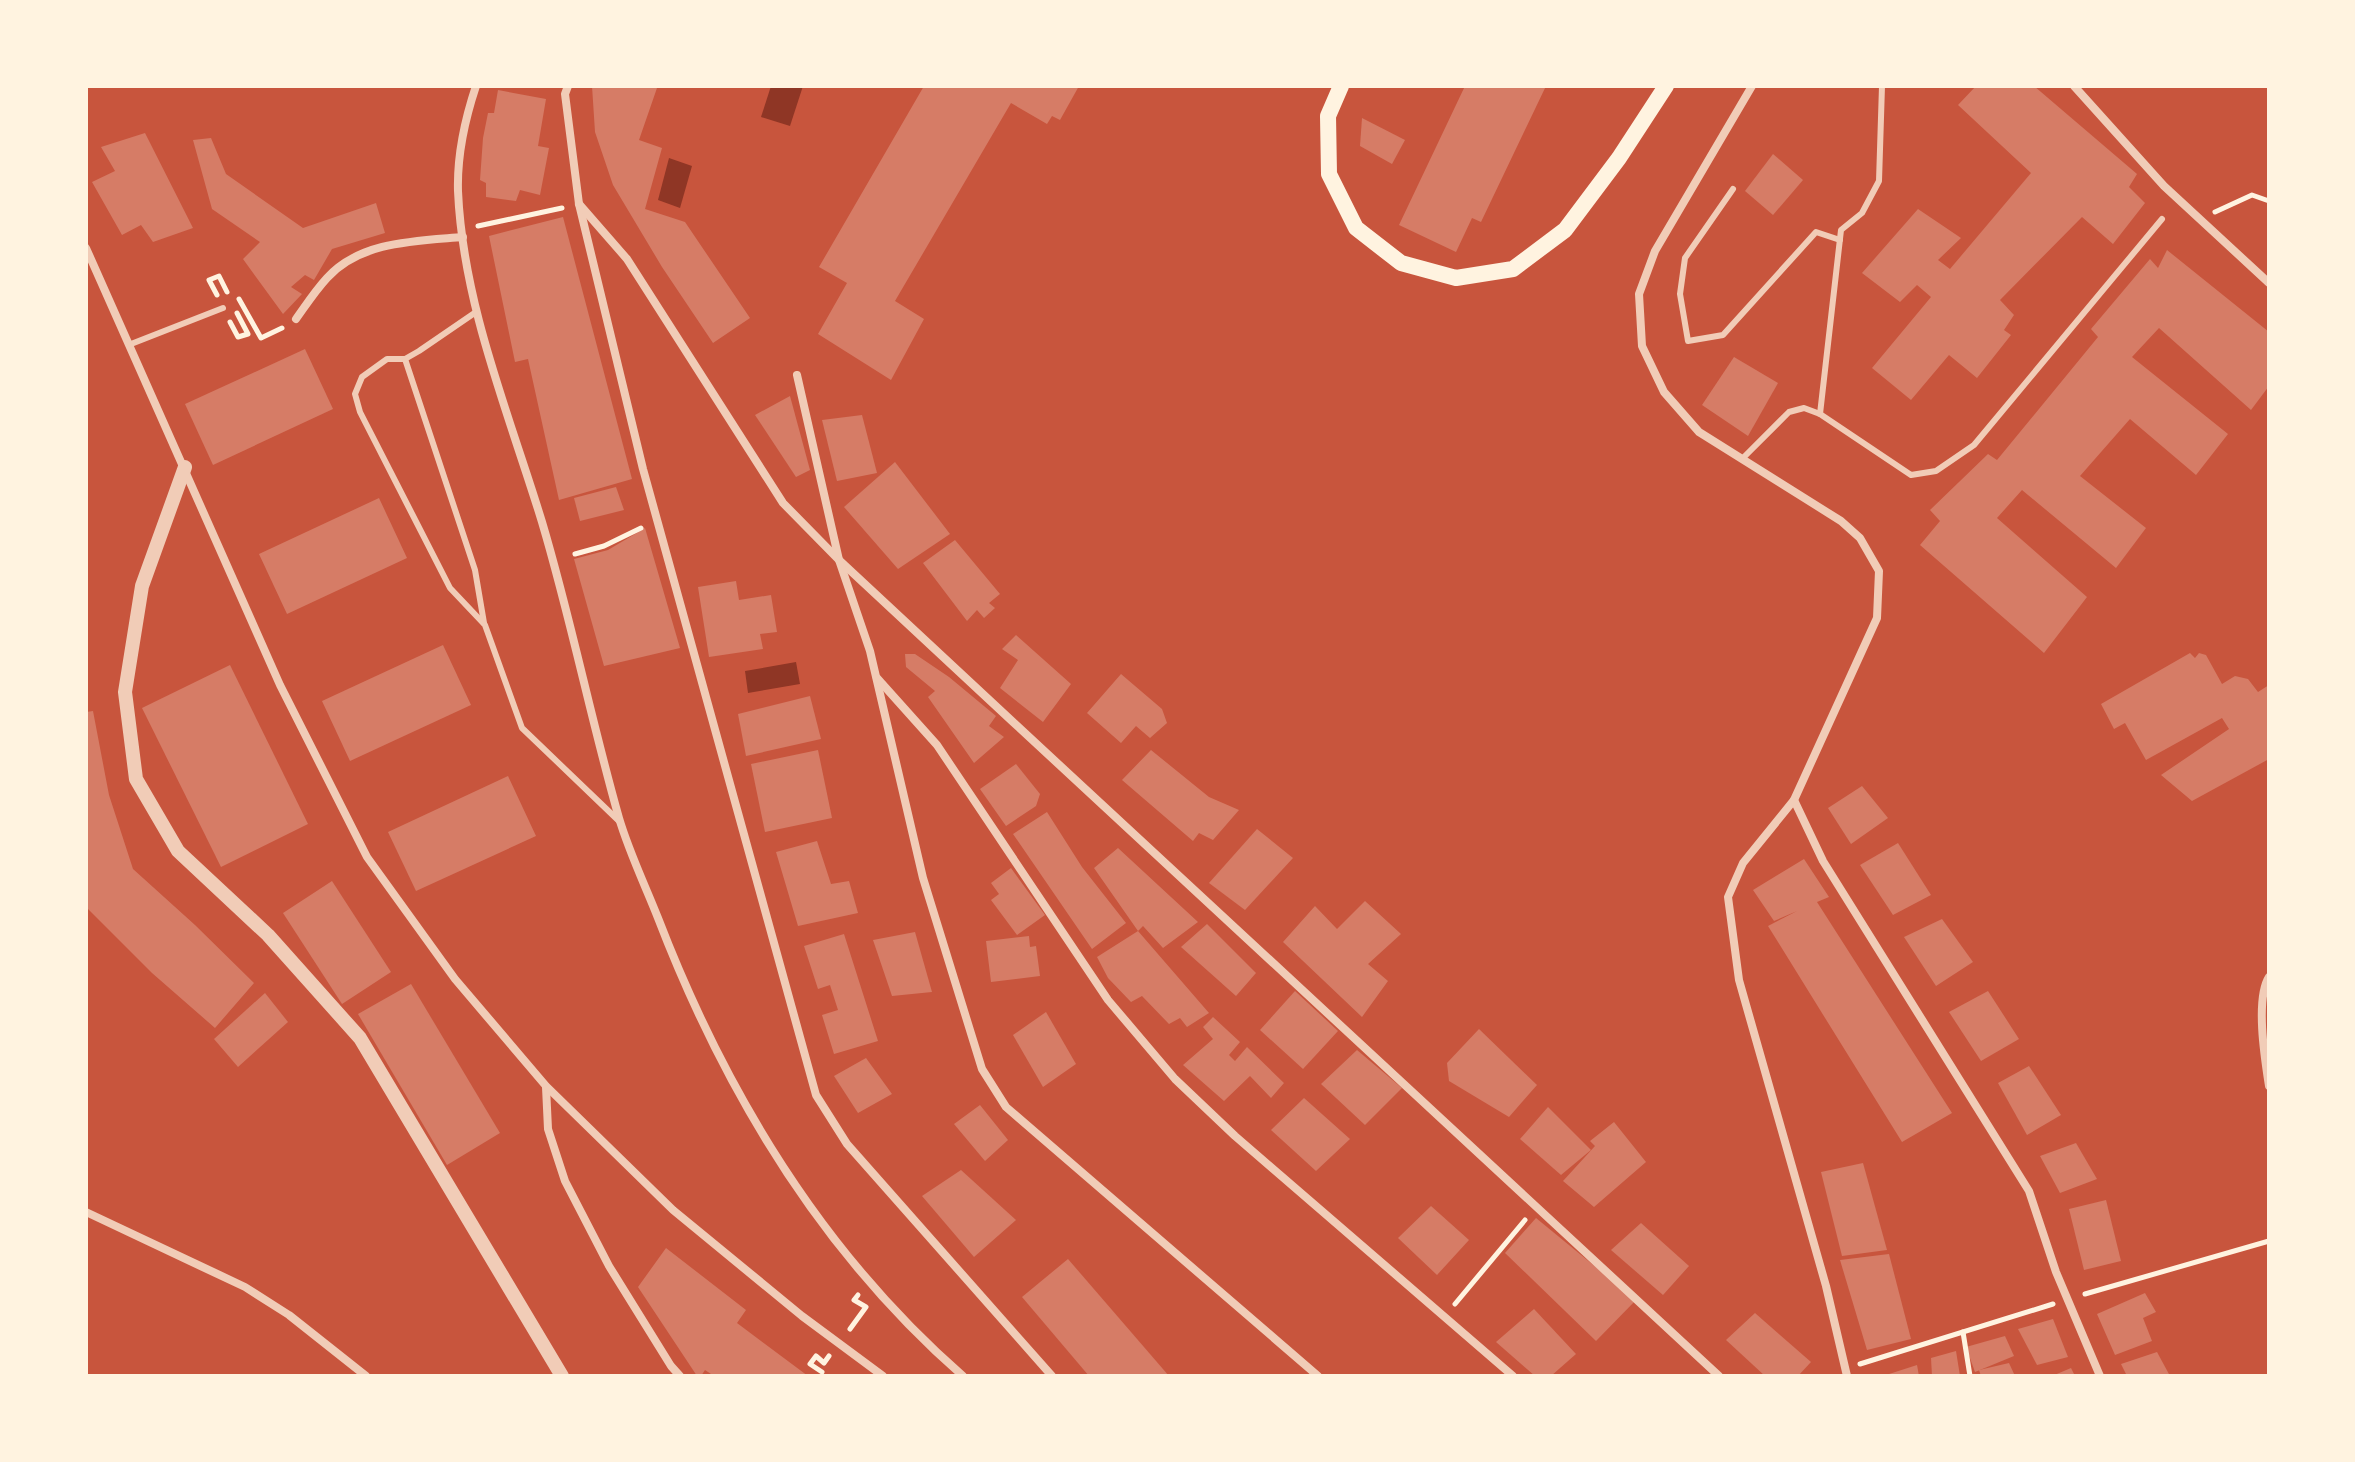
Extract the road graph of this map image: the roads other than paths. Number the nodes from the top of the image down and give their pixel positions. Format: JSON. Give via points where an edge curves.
{"nodes":[{"id":1,"x":476,"y":86,"type":"edge"},
{"id":2,"x":568,"y":86,"type":"edge"},
{"id":3,"x":1341,"y":86,"type":"edge"},
{"id":4,"x":1666,"y":86,"type":"edge"},
{"id":5,"x":1752,"y":86,"type":"edge"},
{"id":6,"x":1882,"y":86,"type":"edge"},
{"id":7,"x":2074,"y":86,"type":"edge"},
{"id":8,"x":1733,"y":189,"type":"dead end"},
{"id":9,"x":579,"y":204,"type":"junction"},
{"id":10,"x":2162,"y":219,"type":"dead end"},
{"id":11,"x":463,"y":233,"type":"junction"},
{"id":12,"x":1840,"y":240,"type":"junction"},
{"id":13,"x":86,"y":248,"type":"edge"},
{"id":14,"x":2269,"y":283,"type":"edge"},
{"id":15,"x":223,"y":308,"type":"dead end"},
{"id":16,"x":476,"y":312,"type":"junction"},
{"id":17,"x":296,"y":319,"type":"dead end"},
{"id":18,"x":131,"y":344,"type":"junction"},
{"id":19,"x":405,"y":359,"type":"junction"},
{"id":20,"x":797,"y":375,"type":"dead end"},
{"id":21,"x":1820,"y":414,"type":"junction"},
{"id":22,"x":1742,"y":459,"type":"junction"},
{"id":23,"x":185,"y":467,"type":"junction"},
{"id":24,"x":839,"y":560,"type":"junction"},
{"id":25,"x":485,"y":625,"type":"junction"},
{"id":26,"x":876,"y":678,"type":"junction"},
{"id":27,"x":1794,"y":800,"type":"junction"},
{"id":28,"x":621,"y":822,"type":"junction"},
{"id":29,"x":2269,"y":977,"type":"edge"},
{"id":30,"x":2269,"y":1085,"type":"edge"},
{"id":31,"x":546,"y":1086,"type":"junction"},
{"id":32,"x":86,"y":1212,"type":"edge"},
{"id":33,"x":1846,"y":1372,"type":"edge"},
{"id":34,"x":1718,"y":1375,"type":"edge"},
{"id":35,"x":366,"y":1376,"type":"edge"},
{"id":36,"x":562,"y":1376,"type":"edge"},
{"id":37,"x":680,"y":1376,"type":"edge"},
{"id":38,"x":883,"y":1376,"type":"edge"},
{"id":39,"x":963,"y":1376,"type":"edge"},
{"id":40,"x":1052,"y":1376,"type":"edge"},
{"id":41,"x":1318,"y":1376,"type":"edge"},
{"id":42,"x":1513,"y":1376,"type":"edge"},
{"id":43,"x":2100,"y":1376,"type":"edge"}],
"edges":[{"from":1,"to":11,"type":"street","via":[[464,122],[459,175]]},
{"from":2,"to":9,"type":"street"},
{"from":3,"to":4,"type":"main road","via":[[1328,116],[1329,174],[1356,228],[1401,263],[1456,278],[1513,269],[1565,230]]},
{"from":5,"to":22,"type":"street","via":[[1655,251],[1639,294],[1642,346],[1664,392],[1699,432]]},
{"from":6,"to":12,"type":"lane","via":[[1879,181],[1862,213],[1841,230]]},
{"from":7,"to":14,"type":"street","via":[[2164,186]]},
{"from":8,"to":12,"type":"lane","via":[[1685,258],[1680,294],[1688,341],[1723,335],[1816,232]]},
{"from":9,"to":24,"type":"street","via":[[627,259],[783,503]]},
{"from":9,"to":40,"type":"street","via":[[657,520],[816,1095],[847,1144]]},
{"from":10,"to":21,"type":"lane","via":[[1974,445],[1936,471],[1911,475]]},
{"from":11,"to":16,"type":"street"},
{"from":11,"to":17,"type":"street","via":[[355,255],[328,276]]},
{"from":12,"to":21,"type":"lane"},
{"from":13,"to":18,"type":"street"},
{"from":15,"to":18,"type":"lane"},
{"from":16,"to":19,"type":"lane"},
{"from":16,"to":28,"type":"street","via":[[543,526]]},
{"from":18,"to":23,"type":"street"},
{"from":19,"to":25,"type":"lane","via":[[475,570]]},
{"from":19,"to":25,"type":"lane","via":[[387,359],[362,377],[355,394],[360,412],[450,588]]},
{"from":20,"to":24,"type":"street"},
{"from":21,"to":22,"type":"lane","via":[[1804,408],[1789,412]]},
{"from":22,"to":27,"type":"street","via":[[1841,521],[1860,538],[1879,571],[1877,618]]},
{"from":23,"to":31,"type":"street","via":[[280,685],[367,857],[455,979]]},
{"from":23,"to":36,"type":"street","via":[[142,586],[125,692],[136,779],[178,851],[268,935],[360,1038]]},
{"from":24,"to":26,"type":"street"},
{"from":24,"to":34,"type":"street"},
{"from":25,"to":28,"type":"lane","via":[[522,728]]},
{"from":26,"to":41,"type":"street","via":[[923,878],[982,1069],[1006,1107]]},
{"from":26,"to":42,"type":"street","via":[[937,745],[1108,1000],[1175,1079]]},
{"from":27,"to":33,"type":"street","via":[[1743,863],[1728,897],[1739,980]]},
{"from":27,"to":43,"type":"street","via":[[1823,861],[2029,1191]]},
{"from":28,"to":39,"type":"street","via":[[687,994],[756,1126],[836,1244],[882,1298]]},
{"from":29,"to":30,"type":"street","via":[[2264,985],[2262,1039]]},
{"from":31,"to":37,"type":"street","via":[[548,1129],[565,1181],[609,1266]]},
{"from":31,"to":38,"type":"street","via":[[673,1210]]},
{"from":32,"to":35,"type":"street","via":[[245,1287]]}]}
